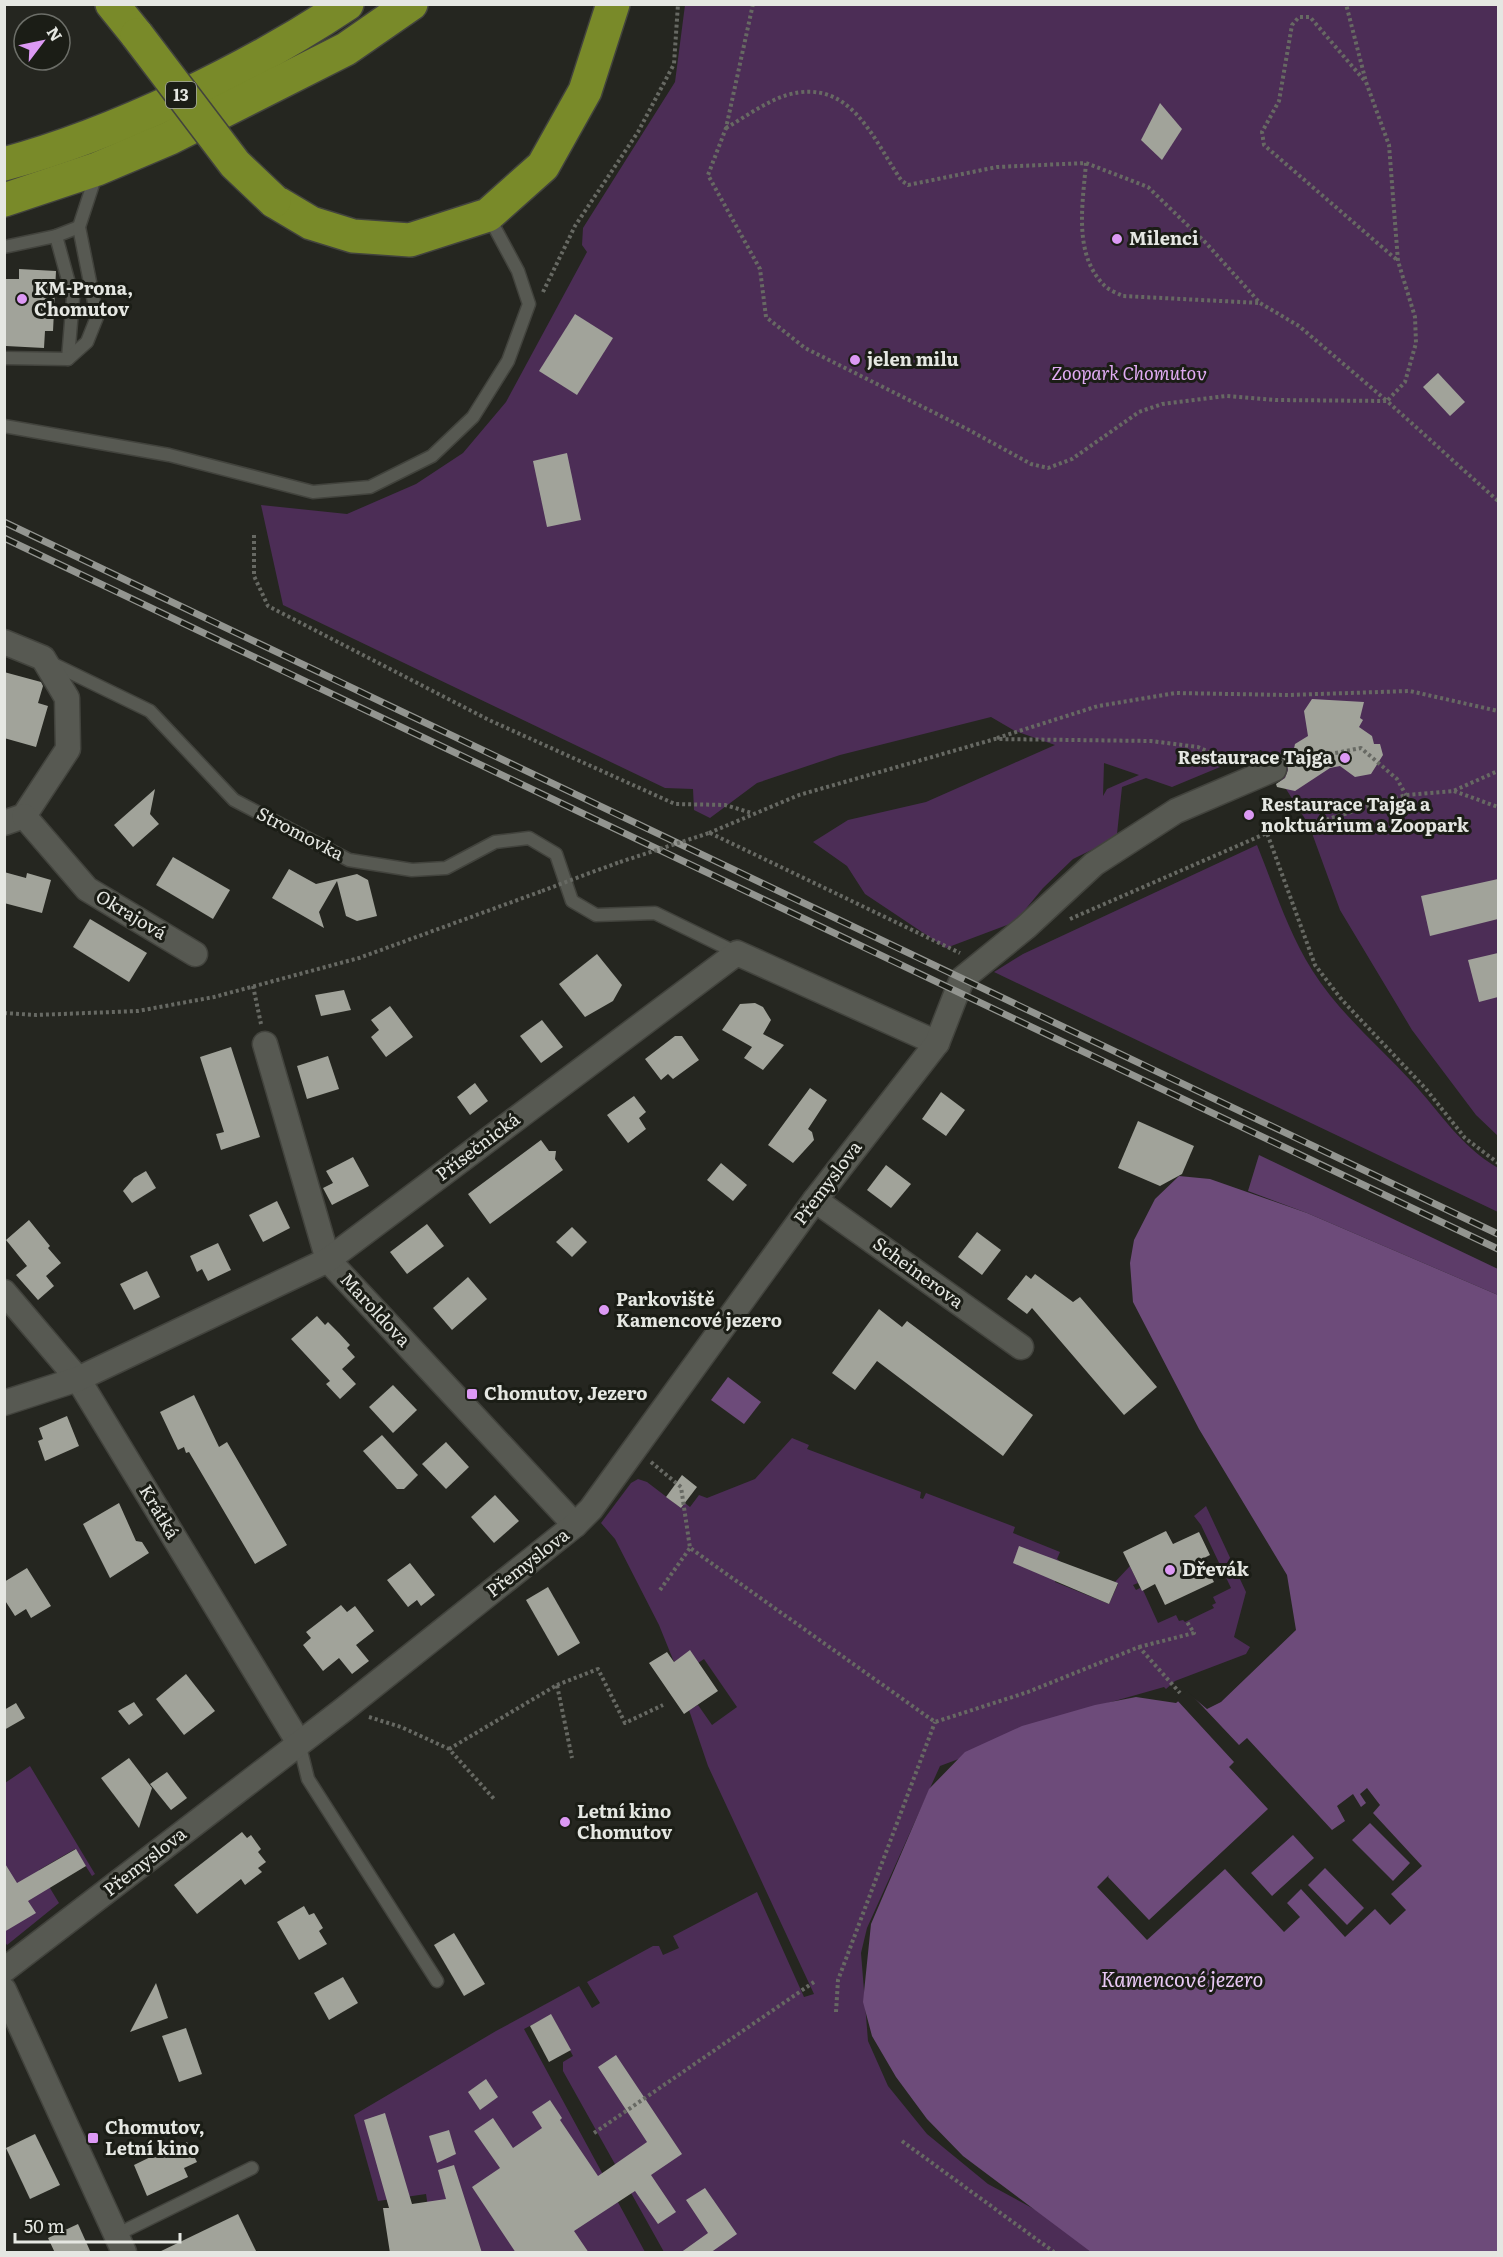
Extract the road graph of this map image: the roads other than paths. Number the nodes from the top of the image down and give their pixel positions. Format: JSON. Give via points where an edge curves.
{"nodes":[{"id":1,"x":112,"y":4,"type":"edge"},
{"id":2,"x":347,"y":4,"type":"edge"},
{"id":3,"x":411,"y":4,"type":"edge"},
{"id":4,"x":607,"y":13,"type":"edge"},
{"id":5,"x":4,"y":164,"type":"edge"},
{"id":6,"x":98,"y":169,"type":"junction"},
{"id":7,"x":4,"y":201,"type":"edge"},
{"id":8,"x":488,"y":215,"type":"junction"},
{"id":9,"x":79,"y":227,"type":"junction"},
{"id":10,"x":56,"y":236,"type":"junction"},
{"id":11,"x":4,"y":247,"type":"edge"},
{"id":12,"x":4,"y":358,"type":"edge"},
{"id":13,"x":68,"y":359,"type":"junction"},
{"id":14,"x":4,"y":426,"type":"edge"},
{"id":15,"x":4,"y":642,"type":"edge"},
{"id":16,"x":43,"y":658,"type":"junction"},
{"id":17,"x":1274,"y":770,"type":"road end"},
{"id":18,"x":14,"y":820,"type":"edge"},
{"id":19,"x":737,"y":953,"type":"junction"},
{"id":20,"x":195,"y":954,"type":"dead end"},
{"id":21,"x":937,"y":1042,"type":"junction"},
{"id":22,"x":265,"y":1044,"type":"road end"},
{"id":23,"x":814,"y":1200,"type":"junction"},
{"id":24,"x":328,"y":1260,"type":"junction"},
{"id":25,"x":4,"y":1292,"type":"edge"},
{"id":26,"x":1021,"y":1347,"type":"dead end"},
{"id":27,"x":78,"y":1379,"type":"junction"},
{"id":28,"x":4,"y":1402,"type":"edge"},
{"id":29,"x":575,"y":1525,"type":"junction"},
{"id":30,"x":299,"y":1743,"type":"junction"},
{"id":31,"x":4,"y":1970,"type":"edge"},
{"id":32,"x":437,"y":1981,"type":"dead end"},
{"id":33,"x":4,"y":1990,"type":"edge"},
{"id":34,"x":252,"y":2168,"type":"dead end"},
{"id":35,"x":120,"y":2244,"type":"edge"}],
"edges":[{"from":1,"to":8,"type":"highway","bridge":true,"via":[[235,164],[274,201],[311,224],[352,236],[410,240]]},
{"from":2,"to":5,"type":"highway","number":"13","via":[[242,66],[153,109],[86,137]]},
{"from":3,"to":6,"type":"highway","number":"13","via":[[346,49],[281,84]]},
{"from":4,"to":8,"type":"highway","via":[[585,91],[543,166]]},
{"from":6,"to":7,"type":"highway","number":"13"},
{"from":6,"to":9,"type":"lane"},
{"from":8,"to":14,"type":"lane","via":[[518,271],[529,304],[508,361],[473,417],[432,456],[370,487],[313,492],[169,454]]},
{"from":9,"to":10,"type":"lane"},
{"from":9,"to":13,"type":"lane","via":[[97,316],[87,342]]},
{"from":10,"to":11,"type":"lane"},
{"from":10,"to":13,"type":"lane","via":[[73,298]]},
{"from":12,"to":13,"type":"lane"},
{"from":15,"to":16,"type":"street","name":"Stromovka"},
{"from":16,"to":18,"type":"street","name":"Okrajová","via":[[67,698],[68,749]]},
{"from":16,"to":19,"type":"lane","name":"Stromovka","via":[[150,711],[234,800],[349,860],[412,870],[446,868],[495,842],[529,838],[556,854],[572,901],[596,915],[655,913]]},
{"from":17,"to":21,"type":"street","name":"Přemyslova","via":[[1176,811],[1094,864],[962,979]]},
{"from":18,"to":20,"type":"street","name":"Okrajová","via":[[87,889]]},
{"from":19,"to":21,"type":"street"},
{"from":19,"to":24,"type":"street","name":"Přísečnická"},
{"from":21,"to":23,"type":"street","name":"Přemyslova"},
{"from":22,"to":24,"type":"street","name":"Maroldova"},
{"from":23,"to":26,"type":"street","name":"Scheinerova"},
{"from":23,"to":29,"type":"street","name":"Přemyslova","via":[[591,1509]]},
{"from":24,"to":27,"type":"street","name":"Přísečnická"},
{"from":24,"to":29,"type":"street","name":"Maroldova"},
{"from":25,"to":27,"type":"street","name":"Krátká"},
{"from":27,"to":28,"type":"street","name":"Přísečnická"},
{"from":27,"to":30,"type":"street","name":"Krátká"},
{"from":29,"to":30,"type":"street","name":"Přemyslova"},
{"from":30,"to":31,"type":"street","name":"Přemyslova"},
{"from":30,"to":32,"type":"lane","via":[[308,1779]]},
{"from":33,"to":35,"type":"street"},
{"from":34,"to":35,"type":"lane"}]}
